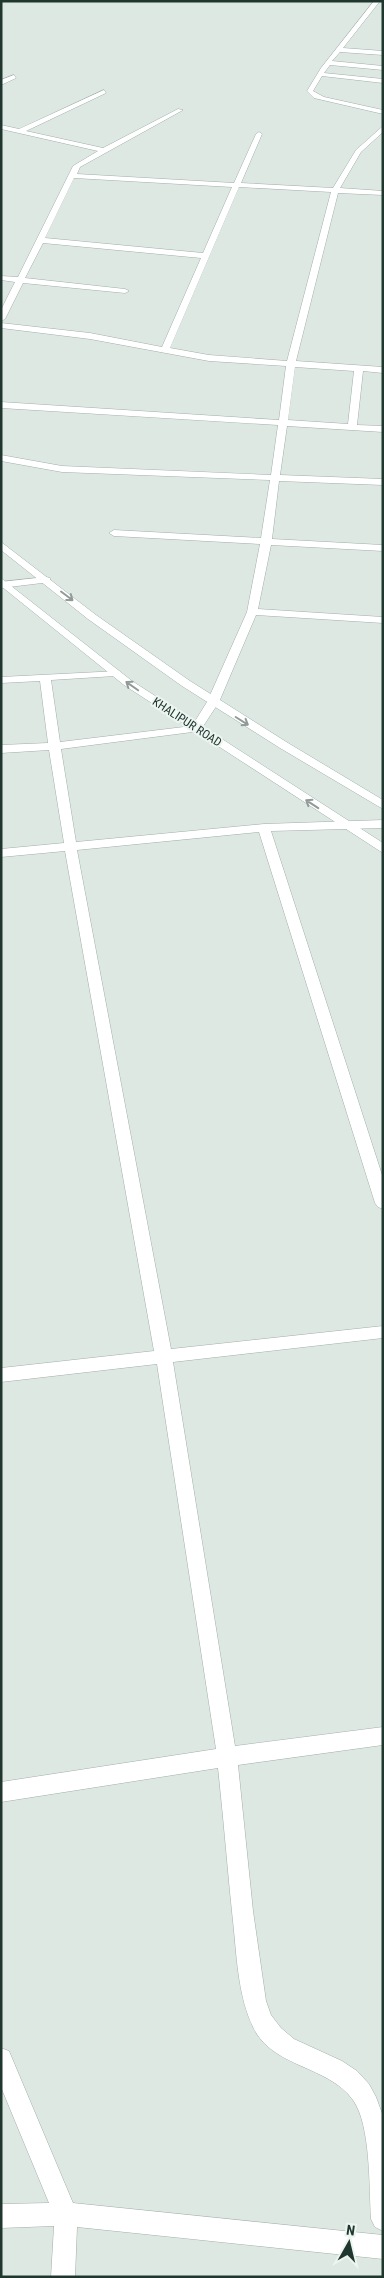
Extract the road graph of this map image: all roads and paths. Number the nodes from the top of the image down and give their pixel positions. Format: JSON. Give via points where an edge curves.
{"nodes":[{"id":1,"x":377,"y":1,"type":"edge"},
{"id":2,"x":340,"y":50,"type":"junction"},
{"id":3,"x":383,"y":53,"type":"edge"},
{"id":4,"x":329,"y":63,"type":"junction"},
{"id":5,"x":383,"y":68,"type":"edge"},
{"id":6,"x":320,"y":74,"type":"junction"},
{"id":7,"x":14,"y":77,"type":"dead end"},
{"id":8,"x":383,"y":81,"type":"edge"},
{"id":9,"x":1,"y":83,"type":"edge"},
{"id":10,"x":104,"y":92,"type":"dead end"},
{"id":11,"x":180,"y":110,"type":"dead end"},
{"id":12,"x":383,"y":112,"type":"edge"},
{"id":13,"x":1,"y":127,"type":"edge"},
{"id":14,"x":383,"y":128,"type":"edge"},
{"id":15,"x":20,"y":131,"type":"junction"},
{"id":16,"x":259,"y":134,"type":"dead end"},
{"id":17,"x":372,"y":138,"type":"junction"},
{"id":18,"x":383,"y":138,"type":"edge"},
{"id":19,"x":104,"y":150,"type":"junction"},
{"id":20,"x":71,"y":176,"type":"junction"},
{"id":21,"x":238,"y":185,"type":"junction"},
{"id":22,"x":335,"y":190,"type":"junction"},
{"id":23,"x":383,"y":193,"type":"edge"},
{"id":24,"x":40,"y":240,"type":"junction"},
{"id":25,"x":206,"y":256,"type":"junction"},
{"id":26,"x":1,"y":278,"type":"edge"},
{"id":27,"x":20,"y":280,"type":"junction"},
{"id":28,"x":125,"y":291,"type":"dead end"},
{"id":29,"x":1,"y":319,"type":"edge"},
{"id":30,"x":1,"y":325,"type":"edge"},
{"id":31,"x":165,"y":349,"type":"junction"},
{"id":32,"x":291,"y":364,"type":"junction"},
{"id":33,"x":359,"y":368,"type":"junction"},
{"id":34,"x":383,"y":370,"type":"edge"},
{"id":35,"x":1,"y":405,"type":"edge"},
{"id":36,"x":283,"y":423,"type":"junction"},
{"id":37,"x":352,"y":427,"type":"junction"},
{"id":38,"x":383,"y":429,"type":"edge"},
{"id":39,"x":1,"y":458,"type":"edge"},
{"id":40,"x":275,"y":478,"type":"junction"},
{"id":41,"x":383,"y":482,"type":"edge"},
{"id":42,"x":114,"y":534,"type":"dead end"},
{"id":43,"x":266,"y":542,"type":"junction"},
{"id":44,"x":1,"y":545,"type":"edge"},
{"id":45,"x":383,"y":548,"type":"edge"},
{"id":46,"x":46,"y":580,"type":"junction"},
{"id":47,"x":3,"y":583,"type":"edge"},
{"id":48,"x":252,"y":612,"type":"junction"},
{"id":49,"x":383,"y":620,"type":"edge"},
{"id":50,"x":115,"y":673,"type":"junction"},
{"id":51,"x":45,"y":677,"type":"junction"},
{"id":52,"x":1,"y":680,"type":"edge"},
{"id":53,"x":213,"y":702,"type":"junction"},
{"id":54,"x":196,"y":729,"type":"junction"},
{"id":55,"x":54,"y":746,"type":"junction"},
{"id":56,"x":1,"y":749,"type":"edge"},
{"id":57,"x":383,"y":806,"type":"edge"},
{"id":58,"x":383,"y":824,"type":"edge"},
{"id":59,"x":344,"y":825,"type":"junction"},
{"id":60,"x":264,"y":828,"type":"junction"},
{"id":61,"x":70,"y":847,"type":"junction"},
{"id":62,"x":383,"y":850,"type":"edge"},
{"id":63,"x":1,"y":853,"type":"edge"},
{"id":64,"x":383,"y":1203,"type":"edge"},
{"id":65,"x":383,"y":1332,"type":"edge"},
{"id":66,"x":164,"y":1357,"type":"junction"},
{"id":67,"x":1,"y":1375,"type":"edge"},
{"id":68,"x":383,"y":1736,"type":"edge"},
{"id":69,"x":226,"y":1757,"type":"junction"},
{"id":70,"x":1,"y":1792,"type":"edge"},
{"id":71,"x":1,"y":2059,"type":"edge"},
{"id":72,"x":66,"y":2214,"type":"junction"},
{"id":73,"x":1,"y":2216,"type":"edge"},
{"id":74,"x":383,"y":2219,"type":"edge"},
{"id":75,"x":383,"y":2247,"type":"edge"},
{"id":76,"x":63,"y":2277,"type":"edge"}],
"edges":[{"from":1,"to":2,"type":"street"},
{"from":2,"to":3,"type":"street"},
{"from":2,"to":4,"type":"street"},
{"from":4,"to":5,"type":"street"},
{"from":4,"to":6,"type":"street"},
{"from":6,"to":8,"type":"street"},
{"from":6,"to":12,"type":"street","via":[[310,91],[316,97]]},
{"from":7,"to":9,"type":"street"},
{"from":10,"to":15,"type":"street"},
{"from":11,"to":19,"type":"street"},
{"from":13,"to":15,"type":"street"},
{"from":14,"to":17,"type":"street"},
{"from":15,"to":19,"type":"street"},
{"from":16,"to":21,"type":"street"},
{"from":17,"to":18,"type":"street"},
{"from":17,"to":22,"type":"street","via":[[358,151]]},
{"from":19,"to":20,"type":"street","via":[[77,166]]},
{"from":20,"to":21,"type":"street"},
{"from":20,"to":24,"type":"street"},
{"from":21,"to":22,"type":"street"},
{"from":21,"to":25,"type":"street"},
{"from":22,"to":23,"type":"street"},
{"from":22,"to":32,"type":"street"},
{"from":24,"to":25,"type":"street"},
{"from":24,"to":27,"type":"street"},
{"from":25,"to":31,"type":"street"},
{"from":26,"to":27,"type":"street"},
{"from":27,"to":28,"type":"street"},
{"from":27,"to":29,"type":"street"},
{"from":30,"to":31,"type":"street"},
{"from":31,"to":32,"type":"street","via":[[224,360]]},
{"from":32,"to":33,"type":"street"},
{"from":32,"to":36,"type":"street"},
{"from":33,"to":34,"type":"street"},
{"from":33,"to":37,"type":"street"},
{"from":35,"to":36,"type":"street"},
{"from":36,"to":37,"type":"street"},
{"from":36,"to":40,"type":"street"},
{"from":37,"to":38,"type":"street"},
{"from":39,"to":40,"type":"street","via":[[62,469]]},
{"from":40,"to":41,"type":"street"},
{"from":40,"to":43,"type":"street"},
{"from":42,"to":43,"type":"street"},
{"from":43,"to":45,"type":"street"},
{"from":43,"to":48,"type":"street"},
{"from":44,"to":46,"type":"street"},
{"from":46,"to":47,"type":"street"},
{"from":46,"to":53,"type":"street","one_way":true},
{"from":47,"to":50,"type":"street","name":"KHALIPUR ROAD"},
{"from":48,"to":49,"type":"street"},
{"from":48,"to":53,"type":"street"},
{"from":50,"to":51,"type":"street"},
{"from":54,"to":50,"type":"street","name":"KHALIPUR ROAD","one_way":true},
{"from":51,"to":52,"type":"street"},
{"from":51,"to":55,"type":"street"},
{"from":53,"to":54,"type":"street"},
{"from":53,"to":57,"type":"street","one_way":true},
{"from":54,"to":55,"type":"street"},
{"from":59,"to":54,"type":"street","name":"KHALIPUR ROAD","one_way":true},
{"from":55,"to":56,"type":"street"},
{"from":55,"to":61,"type":"street"},
{"from":58,"to":59,"type":"street"},
{"from":59,"to":60,"type":"street"},
{"from":59,"to":62,"type":"street","name":"KHALIPUR ROAD"},
{"from":60,"to":61,"type":"street"},
{"from":60,"to":64,"type":"street"},
{"from":61,"to":63,"type":"street"},
{"from":61,"to":66,"type":"street"},
{"from":65,"to":66,"type":"street"},
{"from":66,"to":67,"type":"street"},
{"from":66,"to":69,"type":"street"},
{"from":68,"to":69,"type":"street"},
{"from":69,"to":70,"type":"street"},
{"from":69,"to":74,"type":"street","via":[[256,2008],[268,2032],[286,2048],[347,2076],[360,2091],[373,2119]]},
{"from":71,"to":72,"type":"street"},
{"from":72,"to":73,"type":"street"},
{"from":72,"to":75,"type":"street"},
{"from":72,"to":76,"type":"street"}]}
